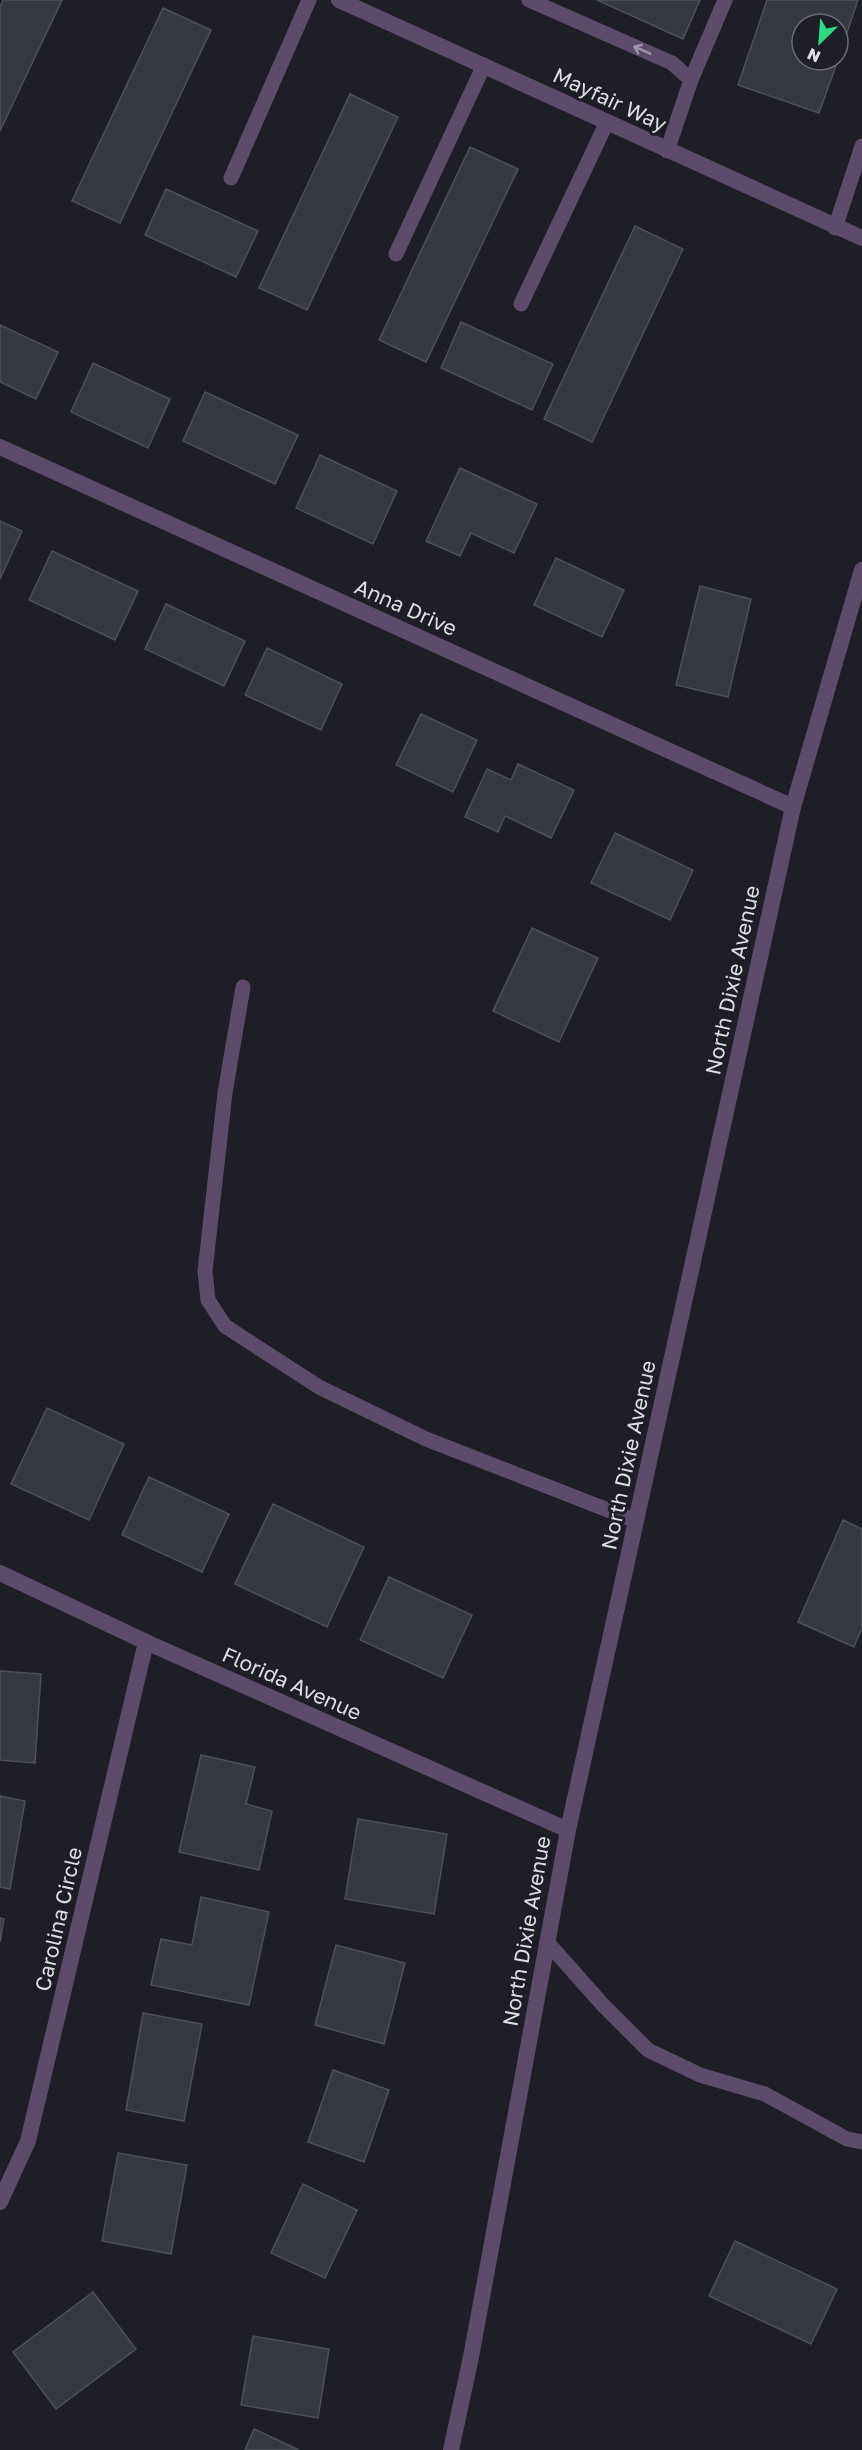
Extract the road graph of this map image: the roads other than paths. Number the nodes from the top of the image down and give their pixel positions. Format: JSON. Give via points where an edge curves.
{"nodes":[{"id":1,"x":309,"y":0,"type":"edge"},
{"id":2,"x":339,"y":0,"type":"edge"},
{"id":3,"x":529,"y":0,"type":"edge"},
{"id":4,"x":725,"y":0,"type":"edge"},
{"id":5,"x":484,"y":65,"type":"junction"},
{"id":6,"x":691,"y":80,"type":"junction"},
{"id":7,"x":607,"y":122,"type":"junction"},
{"id":8,"x":862,"y":146,"type":"edge"},
{"id":9,"x":667,"y":151,"type":"junction"},
{"id":10,"x":231,"y":178,"type":"dead end"},
{"id":11,"x":835,"y":228,"type":"junction"},
{"id":12,"x":862,"y":238,"type":"edge"},
{"id":13,"x":396,"y":254,"type":"dead end"},
{"id":14,"x":521,"y":304,"type":"dead end"},
{"id":15,"x":0,"y":447,"type":"edge"},
{"id":16,"x":862,"y":570,"type":"edge"},
{"id":17,"x":856,"y":612,"type":"edge"},
{"id":18,"x":793,"y":807,"type":"junction"},
{"id":19,"x":243,"y":987,"type":"dead end"},
{"id":20,"x":636,"y":1521,"type":"junction"},
{"id":21,"x":0,"y":1573,"type":"edge"},
{"id":22,"x":146,"y":1642,"type":"junction"},
{"id":23,"x":568,"y":1830,"type":"junction"},
{"id":24,"x":547,"y":1942,"type":"junction"},
{"id":25,"x":862,"y":2142,"type":"edge"},
{"id":26,"x":0,"y":2202,"type":"edge"},
{"id":27,"x":451,"y":2450,"type":"edge"}],
"edges":[{"from":1,"to":10,"type":"lane"},
{"from":2,"to":5,"type":"street","name":"Mayfair Way"},
{"from":6,"to":3,"type":"lane","one_way":true,"via":[[672,63]]},
{"from":4,"to":6,"type":"lane"},
{"from":5,"to":7,"type":"street","name":"Mayfair Way"},
{"from":5,"to":13,"type":"lane"},
{"from":6,"to":9,"type":"lane"},
{"from":7,"to":9,"type":"street","name":"Mayfair Way"},
{"from":7,"to":14,"type":"lane"},
{"from":8,"to":11,"type":"lane"},
{"from":9,"to":11,"type":"street","name":"Mayfair Way"},
{"from":11,"to":12,"type":"street","name":"Mayfair Way"},
{"from":15,"to":18,"type":"street","name":"Anna Drive"},
{"from":16,"to":17,"type":"street","name":"North Dixie Avenue"},
{"from":17,"to":18,"type":"street","name":"North Dixie Avenue"},
{"from":18,"to":20,"type":"street","name":"North Dixie Avenue"},
{"from":19,"to":20,"type":"lane","via":[[225,1093],[205,1271],[208,1300],[225,1326],[319,1387],[426,1439]]},
{"from":20,"to":23,"type":"street","name":"North Dixie Avenue"},
{"from":21,"to":22,"type":"street","name":"Florida Avenue"},
{"from":22,"to":23,"type":"street","name":"Florida Avenue"},
{"from":22,"to":26,"type":"street","name":"Carolina Circle","via":[[28,2141]]},
{"from":23,"to":24,"type":"street","name":"North Dixie Avenue"},
{"from":24,"to":25,"type":"lane","via":[[648,2050],[700,2075],[765,2094],[847,2139]]},
{"from":24,"to":27,"type":"street","name":"North Dixie Avenue"}]}
